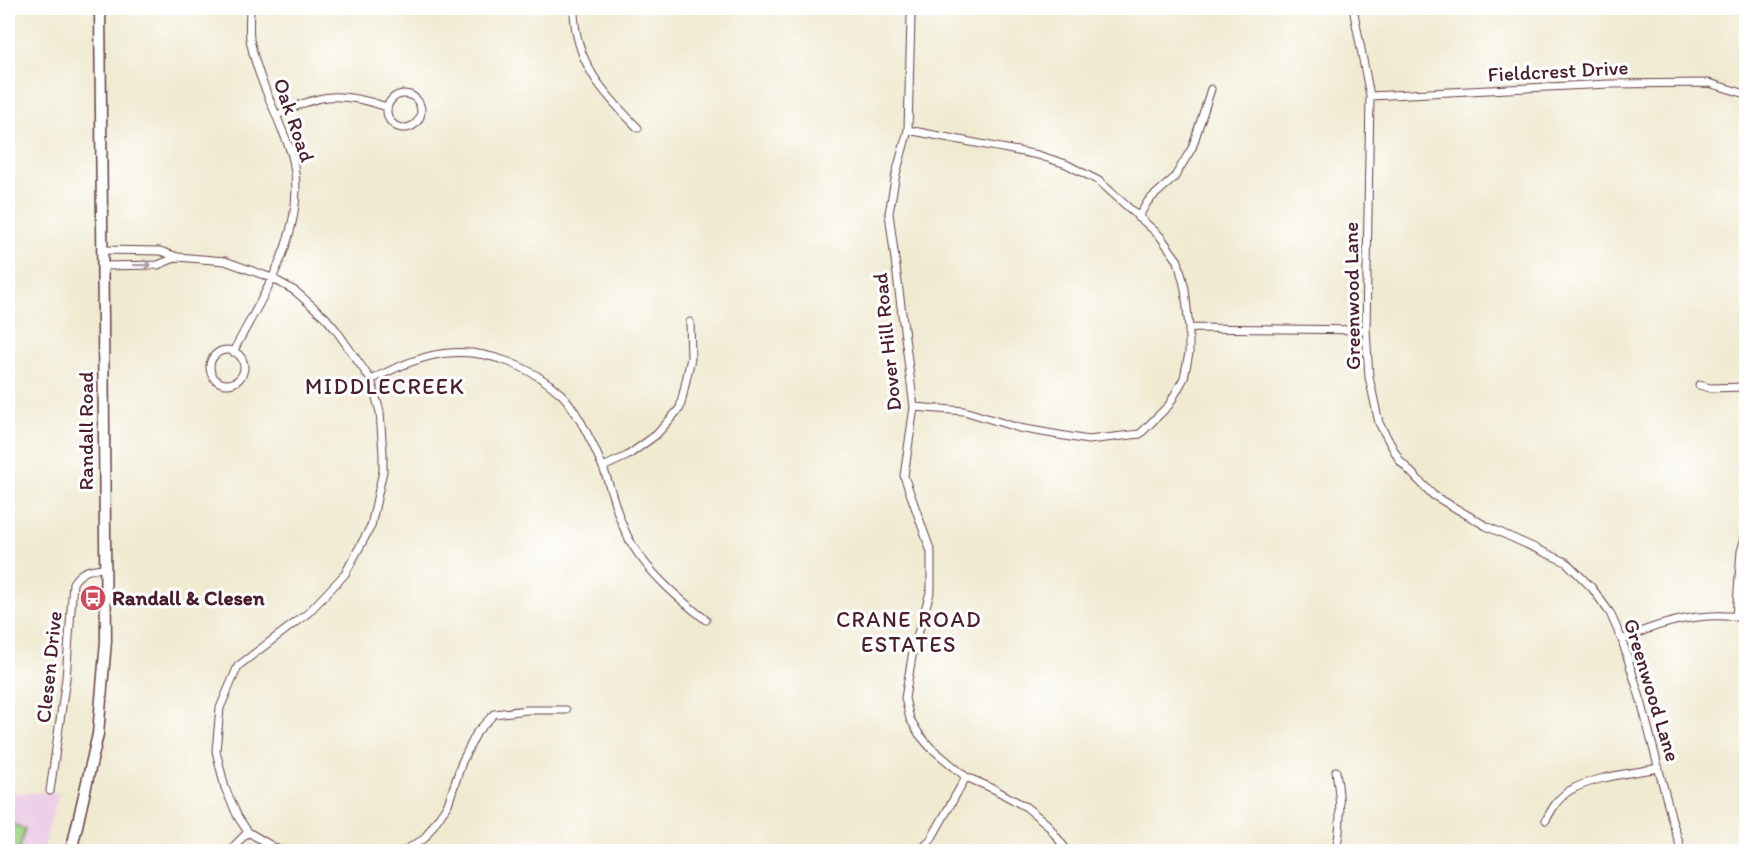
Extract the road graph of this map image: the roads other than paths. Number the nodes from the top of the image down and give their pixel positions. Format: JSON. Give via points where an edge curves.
{"nodes":[{"id":1,"x":100,"y":8,"type":"edge"},
{"id":2,"x":250,"y":8,"type":"edge"},
{"id":3,"x":574,"y":8,"type":"edge"},
{"id":4,"x":914,"y":8,"type":"edge"},
{"id":5,"x":1353,"y":8,"type":"edge"},
{"id":6,"x":1211,"y":89,"type":"dead end"},
{"id":7,"x":1746,"y":94,"type":"edge"},
{"id":8,"x":1370,"y":96,"type":"junction"},
{"id":9,"x":387,"y":107,"type":"junction"},
{"id":10,"x":276,"y":116,"type":"junction"},
{"id":11,"x":638,"y":128,"type":"dead end"},
{"id":12,"x":908,"y":130,"type":"junction"},
{"id":13,"x":1138,"y":218,"type":"junction"},
{"id":14,"x":103,"y":250,"type":"junction"},
{"id":15,"x":178,"y":256,"type":"junction"},
{"id":16,"x":104,"y":266,"type":"junction"},
{"id":17,"x":272,"y":278,"type":"junction"},
{"id":18,"x":690,"y":322,"type":"dead end"},
{"id":19,"x":1189,"y":328,"type":"junction"},
{"id":20,"x":1366,"y":330,"type":"junction"},
{"id":21,"x":233,"y":352,"type":"junction"},
{"id":22,"x":371,"y":380,"type":"junction"},
{"id":23,"x":1700,"y":385,"type":"dead end"},
{"id":24,"x":1746,"y":387,"type":"edge"},
{"id":25,"x":914,"y":406,"type":"junction"},
{"id":26,"x":603,"y":467,"type":"junction"},
{"id":27,"x":1746,"y":535,"type":"edge"},
{"id":28,"x":105,"y":568,"type":"junction"},
{"id":29,"x":1736,"y":616,"type":"junction"},
{"id":30,"x":1746,"y":618,"type":"edge"},
{"id":31,"x":706,"y":620,"type":"dead end"},
{"id":32,"x":1622,"y":640,"type":"junction"},
{"id":33,"x":566,"y":710,"type":"dead end"},
{"id":34,"x":1659,"y":768,"type":"junction"},
{"id":35,"x":1336,"y":771,"type":"dead end"},
{"id":36,"x":966,"y":777,"type":"junction"},
{"id":37,"x":50,"y":791,"type":"dead end"},
{"id":38,"x":1546,"y":820,"type":"dead end"},
{"id":39,"x":248,"y":832,"type":"junction"},
{"id":40,"x":71,"y":852,"type":"edge"},
{"id":41,"x":228,"y":852,"type":"edge"},
{"id":42,"x":282,"y":852,"type":"edge"},
{"id":43,"x":402,"y":852,"type":"edge"},
{"id":44,"x":918,"y":852,"type":"edge"},
{"id":45,"x":1068,"y":852,"type":"edge"},
{"id":46,"x":1335,"y":852,"type":"edge"},
{"id":47,"x":1683,"y":852,"type":"edge"}],
"edges":[{"from":1,"to":14,"type":"main road","name":"Randall Road"},
{"from":2,"to":10,"type":"street","name":"Oak Road","via":[[250,42]]},
{"from":3,"to":11,"type":"street","via":[[579,50],[603,92]]},
{"from":4,"to":12,"type":"street","name":"Dover Hill Road"},
{"from":5,"to":8,"type":"street","name":"Greenwood Lane"},
{"from":6,"to":13,"type":"street","via":[[1192,148],[1174,178],[1148,201]]},
{"from":7,"to":8,"type":"street","name":"Fieldcrest Drive","via":[[1709,82]]},
{"from":8,"to":20,"type":"street","name":"Greenwood Lane"},
{"from":9,"to":9,"type":"street","via":[[391,123],[401,128],[413,126],[420,117],[417,100],[407,94],[396,96]]},
{"from":9,"to":10,"type":"street","via":[[333,96],[314,98]]},
{"from":10,"to":17,"type":"street","name":"Oak Road","via":[[293,158],[296,189],[292,228]]},
{"from":12,"to":13,"type":"street","via":[[1066,164],[1099,181]]},
{"from":12,"to":25,"type":"street","name":"Dover Hill Road","via":[[888,213]]},
{"from":13,"to":19,"type":"street","via":[[1160,236],[1178,261]]},
{"from":14,"to":15,"type":"street","via":[[160,251]]},
{"from":14,"to":16,"type":"main road","name":"Randall Road"},
{"from":16,"to":15,"type":"street","one_way":true,"via":[[158,265]]},
{"from":15,"to":17,"type":"street","via":[[225,261]]},
{"from":16,"to":28,"type":"main road","name":"Randall Road"},
{"from":17,"to":21,"type":"street","name":"Oak Road"},
{"from":17,"to":22,"type":"street","via":[[295,291],[325,317]]},
{"from":18,"to":26,"type":"street","via":[[691,358],[680,408],[656,435]]},
{"from":19,"to":20,"type":"street"},
{"from":19,"to":25,"type":"street","via":[[1184,378],[1169,405],[1140,434],[1088,440],[1019,428],[964,411]]},
{"from":20,"to":32,"type":"street","name":"Greenwood Lane","via":[[1369,378],[1379,423],[1400,461],[1432,495],[1486,526],[1566,562],[1610,612]]},
{"from":21,"to":21,"type":"street","via":[[217,353],[211,362],[211,372],[217,381],[233,382],[241,375],[243,364]]},
{"from":22,"to":26,"type":"street","via":[[392,369],[447,353],[501,359],[562,395]]},
{"from":22,"to":39,"type":"street","via":[[380,412],[383,453],[370,526],[338,582],[308,613],[238,666],[220,708],[216,751],[225,788]]},
{"from":23,"to":24,"type":"street"},
{"from":25,"to":36,"type":"street","name":"Dover Hill Road","via":[[904,476],[931,552],[931,589],[913,651],[905,698],[919,734]]},
{"from":26,"to":31,"type":"street","via":[[619,519],[633,547],[677,598]]},
{"from":27,"to":29,"type":"street","via":[[1740,557]]},
{"from":28,"to":37,"type":"street","name":"Clesen Drive","via":[[82,572],[73,584],[66,678]]},
{"from":28,"to":40,"type":"main road","name":"Randall Road","via":[[106,641],[98,734]]},
{"from":29,"to":30,"type":"street"},
{"from":29,"to":32,"type":"street","via":[[1684,619],[1647,628]]},
{"from":32,"to":34,"type":"street","name":"Greenwood Lane"},
{"from":33,"to":43,"type":"street","via":[[494,714],[477,732],[448,804],[424,839]]},
{"from":34,"to":38,"type":"street","via":[[1591,782],[1569,791]]},
{"from":34,"to":47,"type":"street","name":"Greenwood Lane"},
{"from":35,"to":46,"type":"street","via":[[1340,802]]},
{"from":36,"to":44,"type":"street","via":[[930,841]]},
{"from":36,"to":45,"type":"street","name":"Dover Hill Road","via":[[1026,807],[1047,824]]},
{"from":39,"to":41,"type":"street"},
{"from":39,"to":42,"type":"street"}]}
